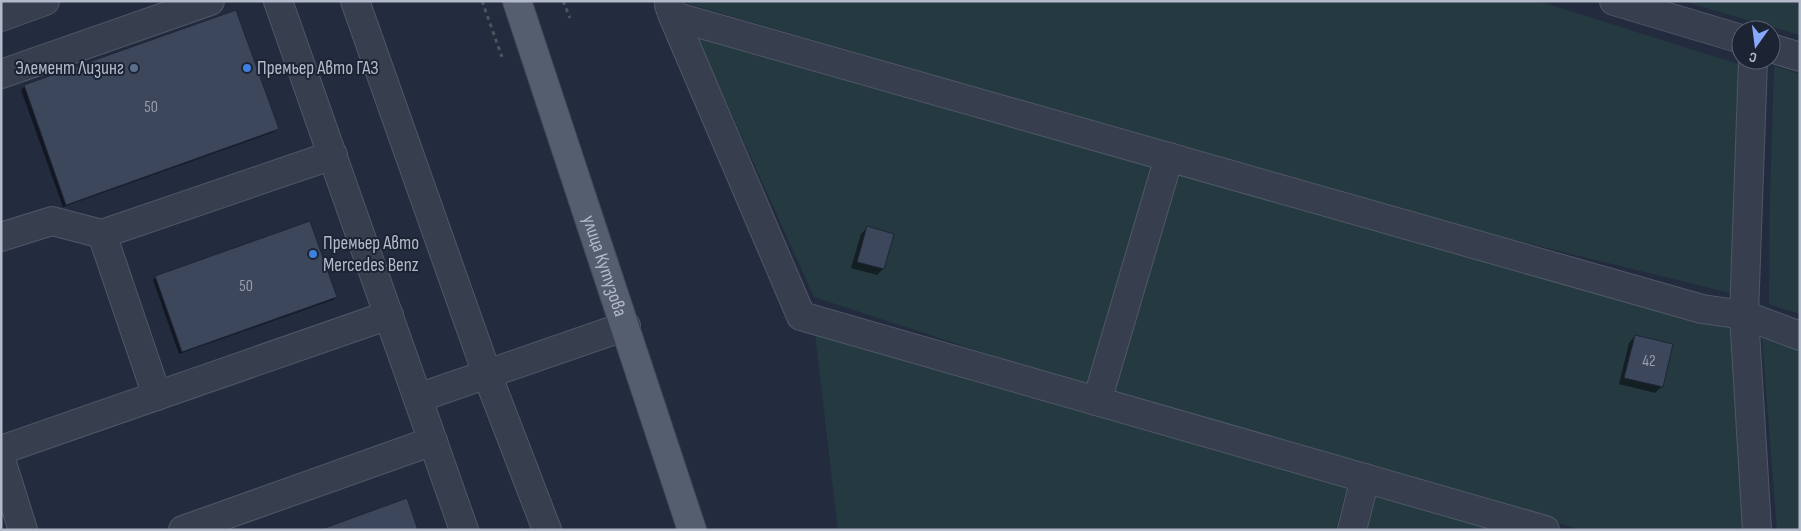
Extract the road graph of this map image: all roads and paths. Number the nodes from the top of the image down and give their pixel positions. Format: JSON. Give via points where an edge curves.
{"nodes":[{"id":1,"x":45,"y":1,"type":"edge"},
{"id":2,"x":210,"y":1,"type":"edge"},
{"id":3,"x":278,"y":1,"type":"edge"},
{"id":4,"x":355,"y":1,"type":"edge"},
{"id":5,"x":482,"y":1,"type":"edge"},
{"id":6,"x":517,"y":1,"type":"edge"},
{"id":7,"x":564,"y":1,"type":"edge"},
{"id":8,"x":1614,"y":1,"type":"edge"},
{"id":9,"x":671,"y":9,"type":"edge"},
{"id":10,"x":1,"y":17,"type":"edge"},
{"id":11,"x":570,"y":18,"type":"dead end"},
{"id":12,"x":1731,"y":36,"type":"edge"},
{"id":13,"x":1781,"y":51,"type":"edge"},
{"id":14,"x":502,"y":57,"type":"dead end"},
{"id":15,"x":1800,"y":57,"type":"edge"},
{"id":16,"x":1753,"y":70,"type":"edge"},
{"id":17,"x":1,"y":74,"type":"edge"},
{"id":18,"x":333,"y":155,"type":"junction"},
{"id":19,"x":1169,"y":157,"type":"junction"},
{"id":20,"x":102,"y":234,"type":"junction"},
{"id":21,"x":1,"y":237,"type":"edge"},
{"id":22,"x":389,"y":315,"type":"junction"},
{"id":23,"x":1744,"y":315,"type":"junction"},
{"id":24,"x":626,"y":326,"type":"junction"},
{"id":25,"x":1800,"y":336,"type":"edge"},
{"id":26,"x":487,"y":374,"type":"junction"},
{"id":27,"x":157,"y":396,"type":"junction"},
{"id":28,"x":418,"y":398,"type":"junction"},
{"id":29,"x":1097,"y":401,"type":"junction"},
{"id":30,"x":433,"y":441,"type":"junction"},
{"id":31,"x":1,"y":450,"type":"edge"},
{"id":32,"x":1,"y":460,"type":"edge"},
{"id":33,"x":1365,"y":478,"type":"junction"},
{"id":34,"x":23,"y":530,"type":"edge"},
{"id":35,"x":183,"y":530,"type":"edge"},
{"id":36,"x":464,"y":530,"type":"edge"},
{"id":37,"x":547,"y":530,"type":"edge"},
{"id":38,"x":692,"y":530,"type":"edge"},
{"id":39,"x":1352,"y":530,"type":"edge"},
{"id":40,"x":1544,"y":530,"type":"edge"},
{"id":41,"x":1757,"y":530,"type":"edge"}],
"edges":[{"from":1,"to":10,"type":"lane"},
{"from":2,"to":17,"type":"lane"},
{"from":3,"to":18,"type":"lane"},
{"from":4,"to":26,"type":"lane"},
{"from":5,"to":14,"type":"path"},
{"from":6,"to":24,"type":"main road","name":"улица Кутузова"},
{"from":7,"to":11,"type":"path"},
{"from":8,"to":12,"type":"lane"},
{"from":9,"to":19,"type":"lane"},
{"from":9,"to":29,"type":"lane","via":[[801,316]]},
{"from":13,"to":15,"type":"lane"},
{"from":16,"to":23,"type":"lane"},
{"from":18,"to":20,"type":"lane"},
{"from":18,"to":22,"type":"lane"},
{"from":19,"to":23,"type":"lane","via":[[1693,306]]},
{"from":19,"to":29,"type":"lane"},
{"from":20,"to":21,"type":"lane","via":[[52,222]]},
{"from":20,"to":27,"type":"lane"},
{"from":22,"to":27,"type":"lane"},
{"from":22,"to":28,"type":"lane"},
{"from":23,"to":25,"type":"lane"},
{"from":23,"to":41,"type":"lane"},
{"from":24,"to":26,"type":"lane"},
{"from":24,"to":38,"type":"main road","name":"улица Кутузова"},
{"from":26,"to":28,"type":"lane"},
{"from":26,"to":37,"type":"lane"},
{"from":27,"to":31,"type":"lane"},
{"from":28,"to":30,"type":"lane"},
{"from":29,"to":33,"type":"lane"},
{"from":30,"to":35,"type":"lane"},
{"from":30,"to":36,"type":"lane"},
{"from":32,"to":34,"type":"lane"},
{"from":33,"to":39,"type":"lane"},
{"from":33,"to":40,"type":"lane"}]}
